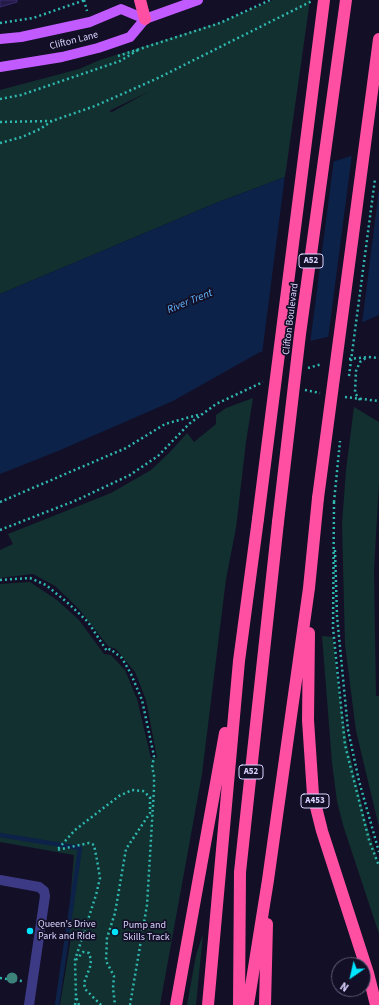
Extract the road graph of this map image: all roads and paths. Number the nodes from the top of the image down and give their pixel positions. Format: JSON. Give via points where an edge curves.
{"nodes":[{"id":1,"x":84,"y":0,"type":"edge"},
{"id":2,"x":140,"y":0,"type":"edge"},
{"id":3,"x":198,"y":0,"type":"edge"},
{"id":4,"x":270,"y":0,"type":"edge"},
{"id":5,"x":314,"y":0,"type":"edge"},
{"id":6,"x":324,"y":0,"type":"edge"},
{"id":7,"x":346,"y":0,"type":"edge"},
{"id":8,"x":145,"y":19,"type":"junction"},
{"id":9,"x":0,"y":24,"type":"edge"},
{"id":10,"x":0,"y":39,"type":"edge"},
{"id":11,"x":379,"y":39,"type":"edge"},
{"id":12,"x":0,"y":63,"type":"edge"},
{"id":13,"x":15,"y":66,"type":"junction"},
{"id":14,"x":0,"y":67,"type":"edge"},
{"id":15,"x":0,"y":99,"type":"edge"},
{"id":16,"x":52,"y":121,"type":"junction"},
{"id":17,"x":0,"y":122,"type":"edge"},
{"id":18,"x":0,"y":143,"type":"edge"},
{"id":19,"x":376,"y":174,"type":"dead end"},
{"id":20,"x":368,"y":357,"type":"junction"},
{"id":21,"x":379,"y":358,"type":"edge"},
{"id":22,"x":345,"y":360,"type":"dead end"},
{"id":23,"x":329,"y":362,"type":"dead end"},
{"id":24,"x":301,"y":370,"type":"dead end"},
{"id":25,"x":348,"y":381,"type":"dead end"},
{"id":26,"x":266,"y":383,"type":"dead end"},
{"id":27,"x":301,"y":390,"type":"dead end"},
{"id":28,"x":322,"y":393,"type":"dead end"},
{"id":29,"x":360,"y":400,"type":"junction"},
{"id":30,"x":379,"y":401,"type":"edge"},
{"id":31,"x":345,"y":403,"type":"dead end"},
{"id":32,"x":204,"y":413,"type":"junction"},
{"id":33,"x":341,"y":434,"type":"dead end"},
{"id":34,"x":0,"y":502,"type":"edge"},
{"id":35,"x":0,"y":530,"type":"edge"},
{"id":36,"x":334,"y":536,"type":"junction"},
{"id":37,"x":0,"y":580,"type":"edge"},
{"id":38,"x":309,"y":588,"type":"junction"},
{"id":39,"x":239,"y":661,"type":"junction"},
{"id":40,"x":379,"y":852,"type":"edge"},
{"id":41,"x":379,"y":866,"type":"edge"},
{"id":42,"x":0,"y":880,"type":"edge"},
{"id":43,"x":268,"y":880,"type":"junction"},
{"id":44,"x":75,"y":960,"type":"junction"},
{"id":45,"x":0,"y":978,"type":"edge"},
{"id":46,"x":32,"y":983,"type":"junction"},
{"id":47,"x":76,"y":997,"type":"junction"},
{"id":48,"x":29,"y":1005,"type":"edge"},
{"id":49,"x":75,"y":1005,"type":"edge"},
{"id":50,"x":79,"y":1005,"type":"edge"},
{"id":51,"x":101,"y":1005,"type":"edge"},
{"id":52,"x":115,"y":1005,"type":"edge"},
{"id":53,"x":130,"y":1005,"type":"edge"},
{"id":54,"x":176,"y":1005,"type":"edge"},
{"id":55,"x":208,"y":1005,"type":"edge"},
{"id":56,"x":239,"y":1005,"type":"edge"},
{"id":57,"x":248,"y":1005,"type":"edge"},
{"id":58,"x":265,"y":1005,"type":"edge"},
{"id":59,"x":376,"y":1005,"type":"edge"}],
"edges":[{"from":1,"to":9,"type":"path","via":[[33,18]]},
{"from":2,"to":8,"type":"highway"},
{"from":3,"to":8,"type":"main road"},
{"from":4,"to":15,"type":"path","via":[[220,23],[140,49],[120,61],[21,95]]},
{"from":5,"to":16,"type":"path","via":[[156,79],[95,106]]},
{"from":6,"to":39,"type":"highway","name":"Clifton Boulevard","number":"A52","bridge":true},
{"from":7,"to":56,"type":"highway","name":"Clifton Boulevard","number":"A52","bridge":true,"via":[[278,522],[240,872]]},
{"from":8,"to":10,"type":"main road","name":"Clifton Lane","via":[[121,9],[90,22]]},
{"from":8,"to":13,"type":"main road","name":"Clifton Lane","via":[[130,37],[124,40],[62,57]]},
{"from":11,"to":38,"type":"highway","bridge":true,"via":[[318,498]]},
{"from":12,"to":13,"type":"street"},
{"from":13,"to":14,"type":"main road","name":"Clifton Lane"},
{"from":16,"to":17,"type":"path"},
{"from":16,"to":18,"type":"path","via":[[34,132]]},
{"from":19,"to":25,"type":"path","bridge":true},
{"from":20,"to":21,"type":"path"},
{"from":20,"to":22,"type":"path"},
{"from":20,"to":29,"type":"path","via":[[360,362],[356,371],[355,393]]},
{"from":23,"to":24,"type":"path"},
{"from":26,"to":32,"type":"path","via":[[259,383],[216,404]]},
{"from":27,"to":28,"type":"path"},
{"from":29,"to":30,"type":"path"},
{"from":29,"to":31,"type":"path","via":[[345,396]]},
{"from":32,"to":34,"type":"path","via":[[165,424],[126,448]]},
{"from":32,"to":35,"type":"path","via":[[189,424],[158,456],[130,475],[77,500]]},
{"from":33,"to":36,"type":"path","bridge":true,"via":[[334,502]]},
{"from":36,"to":40,"type":"path","via":[[338,630],[348,730]]},
{"from":36,"to":41,"type":"path","via":[[333,628],[345,745]]},
{"from":37,"to":53,"type":"path","via":[[30,578],[46,585],[88,622],[107,651],[110,649],[122,658],[142,700],[154,756],[154,788],[147,905]]},
{"from":38,"to":43,"type":"highway"},
{"from":38,"to":59,"type":"highway","number":"A453","via":[[308,720],[314,795],[322,831]]},
{"from":39,"to":54,"type":"highway"},
{"from":39,"to":55,"type":"highway","number":"A52"},
{"from":42,"to":46,"type":"street","via":[[39,886],[44,891]]},
{"from":43,"to":57,"type":"highway"},
{"from":43,"to":58,"type":"highway"},
{"from":44,"to":47,"type":"path"},
{"from":44,"to":51,"type":"path","via":[[83,952],[88,953],[91,960],[84,982],[85,989]]},
{"from":44,"to":52,"type":"path","via":[[100,878],[94,845],[89,843],[57,850],[75,830],[119,796],[132,790],[143,791],[150,797],[150,813],[126,849],[115,913],[107,938],[106,961],[114,976]]},
{"from":45,"to":46,"type":"path"},
{"from":46,"to":48,"type":"street"},
{"from":47,"to":49,"type":"path"},
{"from":47,"to":50,"type":"path"}]}
